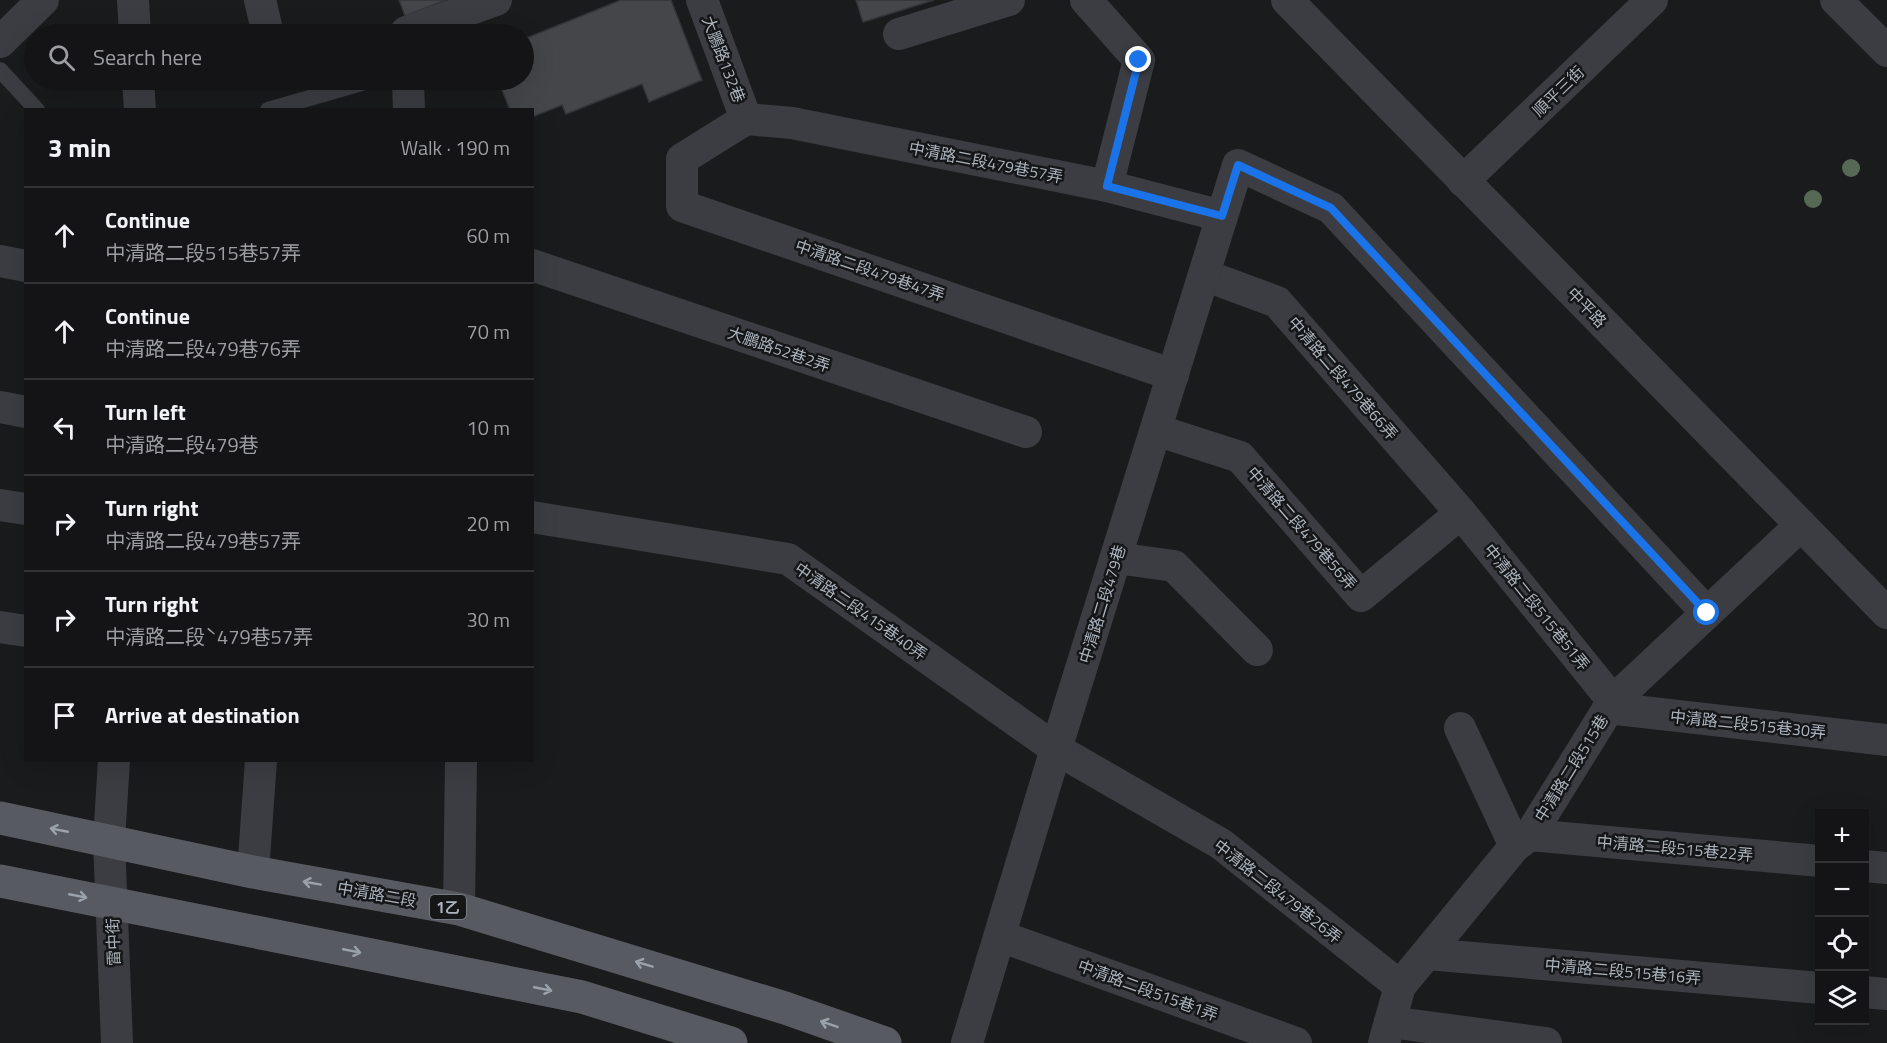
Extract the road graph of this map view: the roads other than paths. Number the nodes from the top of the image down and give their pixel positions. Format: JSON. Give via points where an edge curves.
{"nodes":[{"id":1,"x":43,"y":0,"type":"edge"},
{"id":2,"x":133,"y":0,"type":"edge"},
{"id":3,"x":260,"y":0,"type":"edge"},
{"id":4,"x":496,"y":0,"type":"edge"},
{"id":5,"x":702,"y":0,"type":"edge"},
{"id":6,"x":1009,"y":0,"type":"edge"},
{"id":7,"x":1086,"y":0,"type":"edge"},
{"id":8,"x":1287,"y":0,"type":"edge"},
{"id":9,"x":1652,"y":0,"type":"edge"},
{"id":10,"x":1836,"y":0,"type":"edge"},
{"id":11,"x":134,"y":24,"type":"edge"},
{"id":12,"x":266,"y":24,"type":"edge"},
{"id":13,"x":428,"y":24,"type":"edge"},
{"id":14,"x":899,"y":34,"type":"dead end"},
{"id":15,"x":0,"y":42,"type":"edge"},
{"id":16,"x":1887,"y":51,"type":"edge"},
{"id":17,"x":0,"y":70,"type":"edge"},
{"id":18,"x":139,"y":90,"type":"edge"},
{"id":19,"x":337,"y":90,"type":"edge"},
{"id":20,"x":408,"y":90,"type":"edge"},
{"id":21,"x":35,"y":108,"type":"edge"},
{"id":22,"x":140,"y":108,"type":"edge"},
{"id":23,"x":275,"y":108,"type":"edge"},
{"id":24,"x":409,"y":108,"type":"edge"},
{"id":25,"x":746,"y":119,"type":"junction"},
{"id":26,"x":1463,"y":181,"type":"junction"},
{"id":27,"x":1107,"y":186,"type":"junction"},
{"id":28,"x":1222,"y":216,"type":"junction"},
{"id":29,"x":0,"y":261,"type":"edge"},
{"id":30,"x":24,"y":266,"type":"edge"},
{"id":31,"x":534,"y":266,"type":"edge"},
{"id":32,"x":1204,"y":275,"type":"junction"},
{"id":33,"x":1173,"y":375,"type":"junction"},
{"id":34,"x":0,"y":407,"type":"edge"},
{"id":35,"x":24,"y":412,"type":"edge"},
{"id":36,"x":1156,"y":430,"type":"junction"},
{"id":37,"x":1026,"y":432,"type":"dead end"},
{"id":38,"x":0,"y":505,"type":"edge"},
{"id":39,"x":24,"y":509,"type":"edge"},
{"id":40,"x":1461,"y":513,"type":"junction"},
{"id":41,"x":534,"y":517,"type":"edge"},
{"id":42,"x":1801,"y":525,"type":"junction"},
{"id":43,"x":1116,"y":558,"type":"junction"},
{"id":44,"x":1707,"y":613,"type":"junction"},
{"id":45,"x":1887,"y":613,"type":"edge"},
{"id":46,"x":0,"y":627,"type":"edge"},
{"id":47,"x":24,"y":631,"type":"edge"},
{"id":48,"x":1257,"y":650,"type":"dead end"},
{"id":49,"x":1610,"y":705,"type":"junction"},
{"id":50,"x":1460,"y":728,"type":"dead end"},
{"id":51,"x":1887,"y":740,"type":"edge"},
{"id":52,"x":1056,"y":749,"type":"junction"},
{"id":53,"x":114,"y":762,"type":"edge"},
{"id":54,"x":261,"y":762,"type":"edge"},
{"id":55,"x":461,"y":762,"type":"edge"},
{"id":56,"x":0,"y":818,"type":"edge"},
{"id":57,"x":109,"y":840,"type":"junction"},
{"id":58,"x":1522,"y":840,"type":"junction"},
{"id":59,"x":1815,"y":861,"type":"edge"},
{"id":60,"x":1869,"y":866,"type":"edge"},
{"id":61,"x":1887,"y":868,"type":"edge"},
{"id":62,"x":253,"y":872,"type":"junction"},
{"id":63,"x":0,"y":881,"type":"edge"},
{"id":64,"x":112,"y":902,"type":"junction"},
{"id":65,"x":459,"y":909,"type":"junction"},
{"id":66,"x":1000,"y":936,"type":"junction"},
{"id":67,"x":1427,"y":954,"type":"junction"},
{"id":68,"x":1400,"y":986,"type":"junction"},
{"id":69,"x":1815,"y":988,"type":"edge"},
{"id":70,"x":1869,"y":992,"type":"edge"},
{"id":71,"x":1887,"y":994,"type":"edge"},
{"id":72,"x":1387,"y":1033,"type":"edge"},
{"id":73,"x":117,"y":1043,"type":"edge"},
{"id":74,"x":731,"y":1043,"type":"edge"},
{"id":75,"x":885,"y":1043,"type":"edge"},
{"id":76,"x":968,"y":1043,"type":"edge"},
{"id":77,"x":1296,"y":1043,"type":"edge"},
{"id":78,"x":1546,"y":1043,"type":"edge"}],
"edges":[{"from":1,"to":15,"type":"street"},
{"from":2,"to":11,"type":"street"},
{"from":3,"to":12,"type":"street"},
{"from":4,"to":13,"type":"street"},
{"from":5,"to":25,"type":"street","name":"大鵬路132巷"},
{"from":6,"to":14,"type":"street"},
{"from":7,"to":27,"type":"street","via":[[1139,60]]},
{"from":8,"to":26,"type":"street","name":"中平路"},
{"from":9,"to":26,"type":"street","name":"順平三街"},
{"from":10,"to":16,"type":"street"},
{"from":17,"to":21,"type":"lane"},
{"from":18,"to":22,"type":"street"},
{"from":19,"to":23,"type":"lane"},
{"from":20,"to":24,"type":"street"},
{"from":25,"to":27,"type":"street","name":"中清路二段479巷57弄","via":[[792,123]]},
{"from":25,"to":33,"type":"street","name":"中清路二段479巷47弄","via":[[682,159],[682,206]]},
{"from":26,"to":42,"type":"street","name":"中平路"},
{"from":27,"to":28,"type":"street","name":"中清路二段479巷57弄"},
{"from":28,"to":32,"type":"street","name":"中清路二段479巷"},
{"from":28,"to":44,"type":"street","name":"中清路二段479巷","via":[[1238,165],[1331,208]]},
{"from":29,"to":30,"type":"street"},
{"from":31,"to":37,"type":"street","name":"大鵬路52巷2弄"},
{"from":32,"to":33,"type":"street","name":"中清路二段479巷"},
{"from":32,"to":40,"type":"street","name":"中清路二段479巷66弄","via":[[1277,302]]},
{"from":33,"to":36,"type":"street","name":"中清路二段479巷"},
{"from":34,"to":35,"type":"street"},
{"from":36,"to":40,"type":"street","name":"中清路二段479巷56弄","via":[[1240,457],[1361,596]]},
{"from":36,"to":43,"type":"street","name":"中清路二段479巷"},
{"from":38,"to":39,"type":"street"},
{"from":40,"to":49,"type":"street","name":"中清路二段515巷51弄"},
{"from":41,"to":52,"type":"street","name":"中清路二段415巷40弄","via":[[788,559]]},
{"from":42,"to":44,"type":"street","name":"中清路二段515巷"},
{"from":42,"to":45,"type":"street","name":"中平路"},
{"from":43,"to":48,"type":"street","via":[[1174,566]]},
{"from":43,"to":52,"type":"street","name":"中清路二段479巷"},
{"from":44,"to":49,"type":"street","name":"中清路二段515巷"},
{"from":46,"to":47,"type":"street"},
{"from":49,"to":51,"type":"street","name":"中清路二段515巷30弄"},
{"from":49,"to":58,"type":"street","name":"中清路二段515巷"},
{"from":50,"to":58,"type":"street"},
{"from":52,"to":66,"type":"street","name":"中清路二段479巷"},
{"from":52,"to":68,"type":"street","name":"中清路二段479巷26弄","via":[[1221,844]]},
{"from":53,"to":57,"type":"street","name":"雷中街"},
{"from":54,"to":62,"type":"street"},
{"from":55,"to":65,"type":"street"},
{"from":57,"to":56,"type":"main road","name":"中清路二段","number":"1乙","one_way":true},
{"from":57,"to":62,"type":"main road","name":"中清路二段","number":"1乙"},
{"from":57,"to":64,"type":"street","name":"雷中街"},
{"from":58,"to":59,"type":"street","name":"中清路二段515巷22弄"},
{"from":58,"to":67,"type":"street","name":"中清路二段515巷"},
{"from":60,"to":61,"type":"street"},
{"from":65,"to":62,"type":"main road","name":"中清路二段","number":"1乙","one_way":true},
{"from":63,"to":64,"type":"main road","one_way":true},
{"from":64,"to":73,"type":"street","name":"雷中街"},
{"from":64,"to":74,"type":"main road","one_way":true,"via":[[582,998]]},
{"from":75,"to":65,"type":"main road","name":"中清路二段","number":"1乙","one_way":true,"via":[[762,1001]]},
{"from":66,"to":76,"type":"street","name":"中清路二段479巷"},
{"from":66,"to":77,"type":"street","name":"中清路二段515巷1弄"},
{"from":67,"to":68,"type":"street","name":"中清路二段515巷"},
{"from":67,"to":69,"type":"street","name":"中清路二段515巷16弄"},
{"from":68,"to":72,"type":"street","name":"中清路二段515巷"},
{"from":70,"to":71,"type":"street"},
{"from":72,"to":78,"type":"street"}]}
